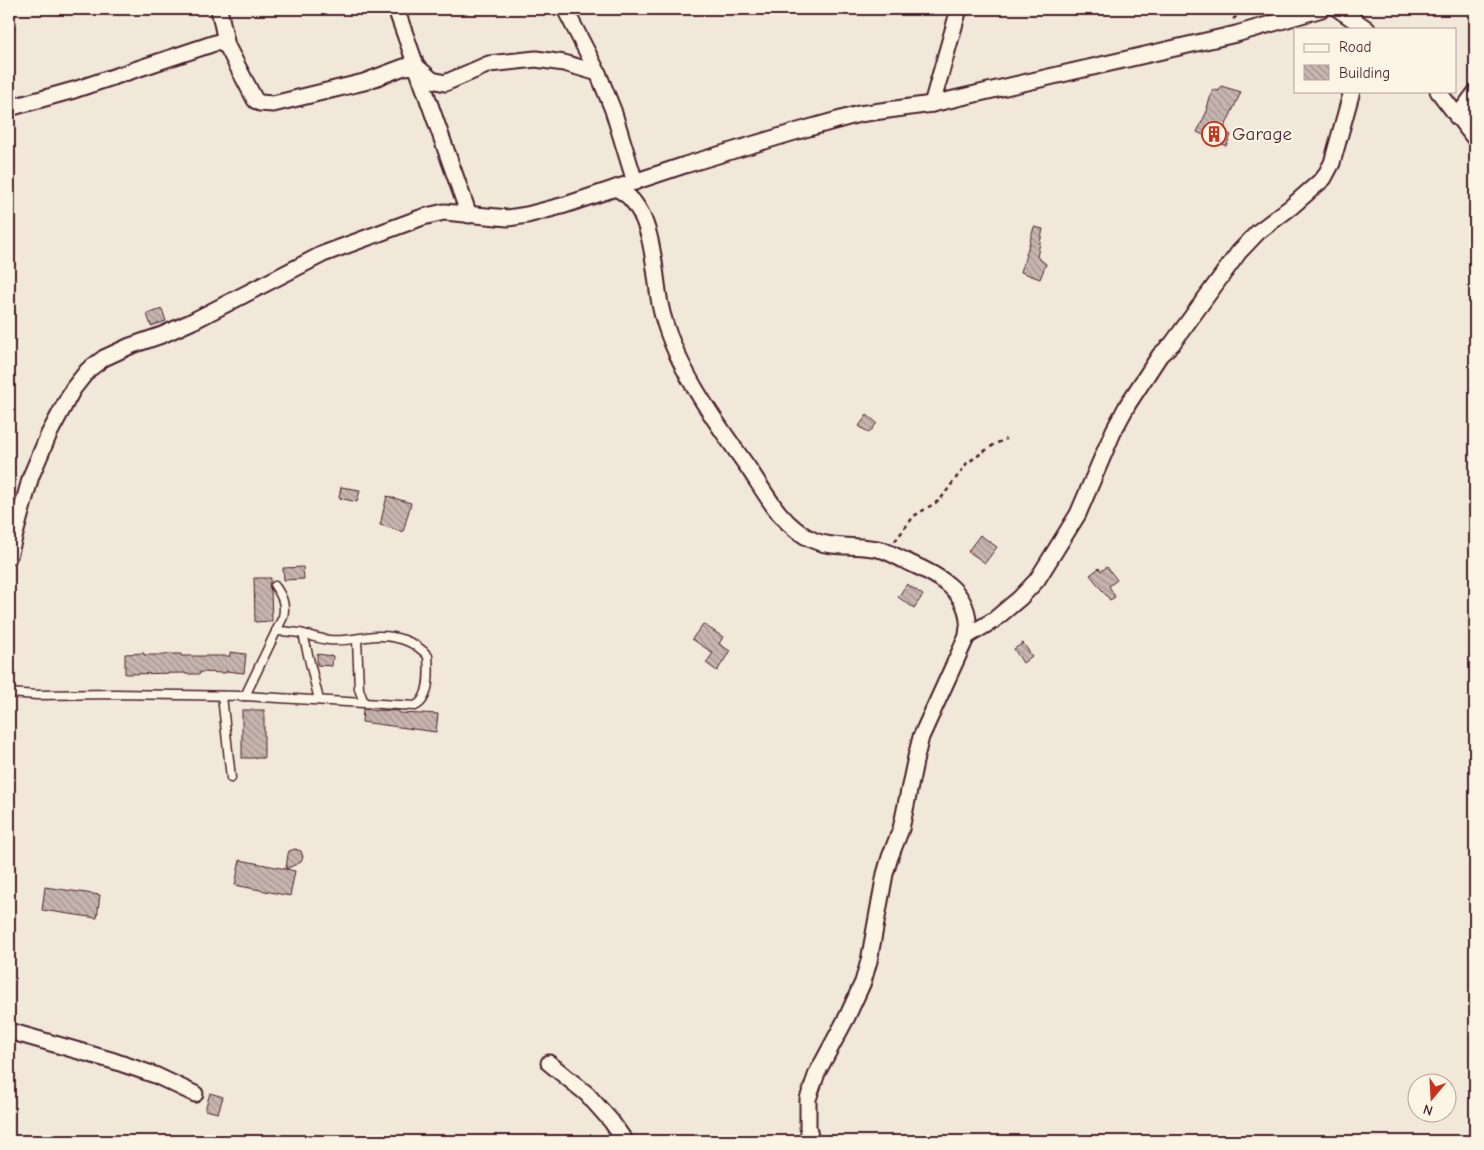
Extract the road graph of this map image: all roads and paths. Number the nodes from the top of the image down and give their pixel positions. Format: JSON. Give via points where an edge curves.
{"nodes":[{"id":1,"x":219,"y":9,"type":"edge"},
{"id":2,"x":396,"y":9,"type":"edge"},
{"id":3,"x":565,"y":9,"type":"edge"},
{"id":4,"x":959,"y":9,"type":"edge"},
{"id":5,"x":1322,"y":9,"type":"edge"},
{"id":6,"x":1338,"y":9,"type":"edge"},
{"id":7,"x":1366,"y":28,"type":"edge"},
{"id":8,"x":227,"y":46,"type":"junction"},
{"id":9,"x":416,"y":66,"type":"junction"},
{"id":10,"x":598,"y":73,"type":"junction"},
{"id":11,"x":1352,"y":92,"type":"edge"},
{"id":12,"x":1439,"y":92,"type":"edge"},
{"id":13,"x":1475,"y":93,"type":"edge"},
{"id":14,"x":932,"y":104,"type":"junction"},
{"id":15,"x":9,"y":108,"type":"edge"},
{"id":16,"x":1457,"y":117,"type":"junction"},
{"id":17,"x":1475,"y":140,"type":"edge"},
{"id":18,"x":635,"y":182,"type":"junction"},
{"id":19,"x":616,"y":188,"type":"junction"},
{"id":20,"x":469,"y":214,"type":"junction"},
{"id":21,"x":1006,"y":439,"type":"dead end"},
{"id":22,"x":882,"y":550,"type":"junction"},
{"id":23,"x":9,"y":556,"type":"edge"},
{"id":24,"x":275,"y":586,"type":"dead end"},
{"id":25,"x":276,"y":631,"type":"junction"},
{"id":26,"x":303,"y":634,"type":"junction"},
{"id":27,"x":967,"y":636,"type":"junction"},
{"id":28,"x":357,"y":638,"type":"junction"},
{"id":29,"x":9,"y":693,"type":"edge"},
{"id":30,"x":222,"y":696,"type":"junction"},
{"id":31,"x":245,"y":696,"type":"junction"},
{"id":32,"x":319,"y":700,"type":"junction"},
{"id":33,"x":364,"y":703,"type":"junction"},
{"id":34,"x":231,"y":778,"type":"dead end"},
{"id":35,"x":9,"y":1031,"type":"edge"},
{"id":36,"x":549,"y":1063,"type":"dead end"},
{"id":37,"x":195,"y":1094,"type":"dead end"},
{"id":38,"x":625,"y":1141,"type":"edge"},
{"id":39,"x":811,"y":1141,"type":"edge"}],
"edges":[{"from":1,"to":8,"type":"street"},
{"from":2,"to":9,"type":"street"},
{"from":3,"to":10,"type":"street"},
{"from":4,"to":14,"type":"street"},
{"from":5,"to":14,"type":"street","via":[[1236,34]]},
{"from":6,"to":7,"type":"street"},
{"from":8,"to":9,"type":"street","via":[[255,100],[267,104],[364,82],[404,67]]},
{"from":8,"to":15,"type":"street","via":[[213,43],[74,90]]},
{"from":9,"to":10,"type":"street","via":[[432,80],[445,83],[489,64],[536,59]]},
{"from":9,"to":20,"type":"street"},
{"from":10,"to":18,"type":"street"},
{"from":11,"to":27,"type":"street","via":[[1332,163],[1324,178],[1258,232],[1239,252],[1177,338],[1160,355],[1128,404],[1078,514],[1037,580],[994,620]]},
{"from":12,"to":16,"type":"street"},
{"from":13,"to":16,"type":"street"},
{"from":14,"to":18,"type":"street","via":[[859,114]]},
{"from":16,"to":17,"type":"street"},
{"from":18,"to":19,"type":"street"},
{"from":19,"to":20,"type":"street","via":[[527,215],[508,218]]},
{"from":19,"to":22,"type":"street","via":[[629,197],[648,232],[667,334],[708,408],[765,495],[787,523],[815,541]]},
{"from":20,"to":23,"type":"street","via":[[444,212],[423,217],[323,254],[193,321],[104,358],[80,379],[49,434],[31,476]]},
{"from":21,"to":22,"type":"path","via":[[967,463],[940,500],[919,512],[898,538]]},
{"from":22,"to":27,"type":"street","via":[[931,573],[958,594],[965,607]]},
{"from":24,"to":25,"type":"lane","via":[[282,595],[284,610]]},
{"from":25,"to":26,"type":"lane"},
{"from":25,"to":31,"type":"lane"},
{"from":26,"to":28,"type":"lane","via":[[340,641]]},
{"from":26,"to":32,"type":"lane"},
{"from":27,"to":39,"type":"street","via":[[922,737],[903,823],[885,874],[863,982],[817,1073],[808,1099]]},
{"from":28,"to":33,"type":"lane","via":[[359,689]]},
{"from":28,"to":33,"type":"lane","via":[[388,636],[403,639],[421,648],[428,656],[426,691],[420,704]]},
{"from":29,"to":30,"type":"lane"},
{"from":30,"to":31,"type":"lane"},
{"from":30,"to":34,"type":"lane"},
{"from":31,"to":32,"type":"lane"},
{"from":32,"to":33,"type":"lane"},
{"from":35,"to":37,"type":"street","via":[[114,1060]]},
{"from":36,"to":38,"type":"street","via":[[587,1094]]}]}
